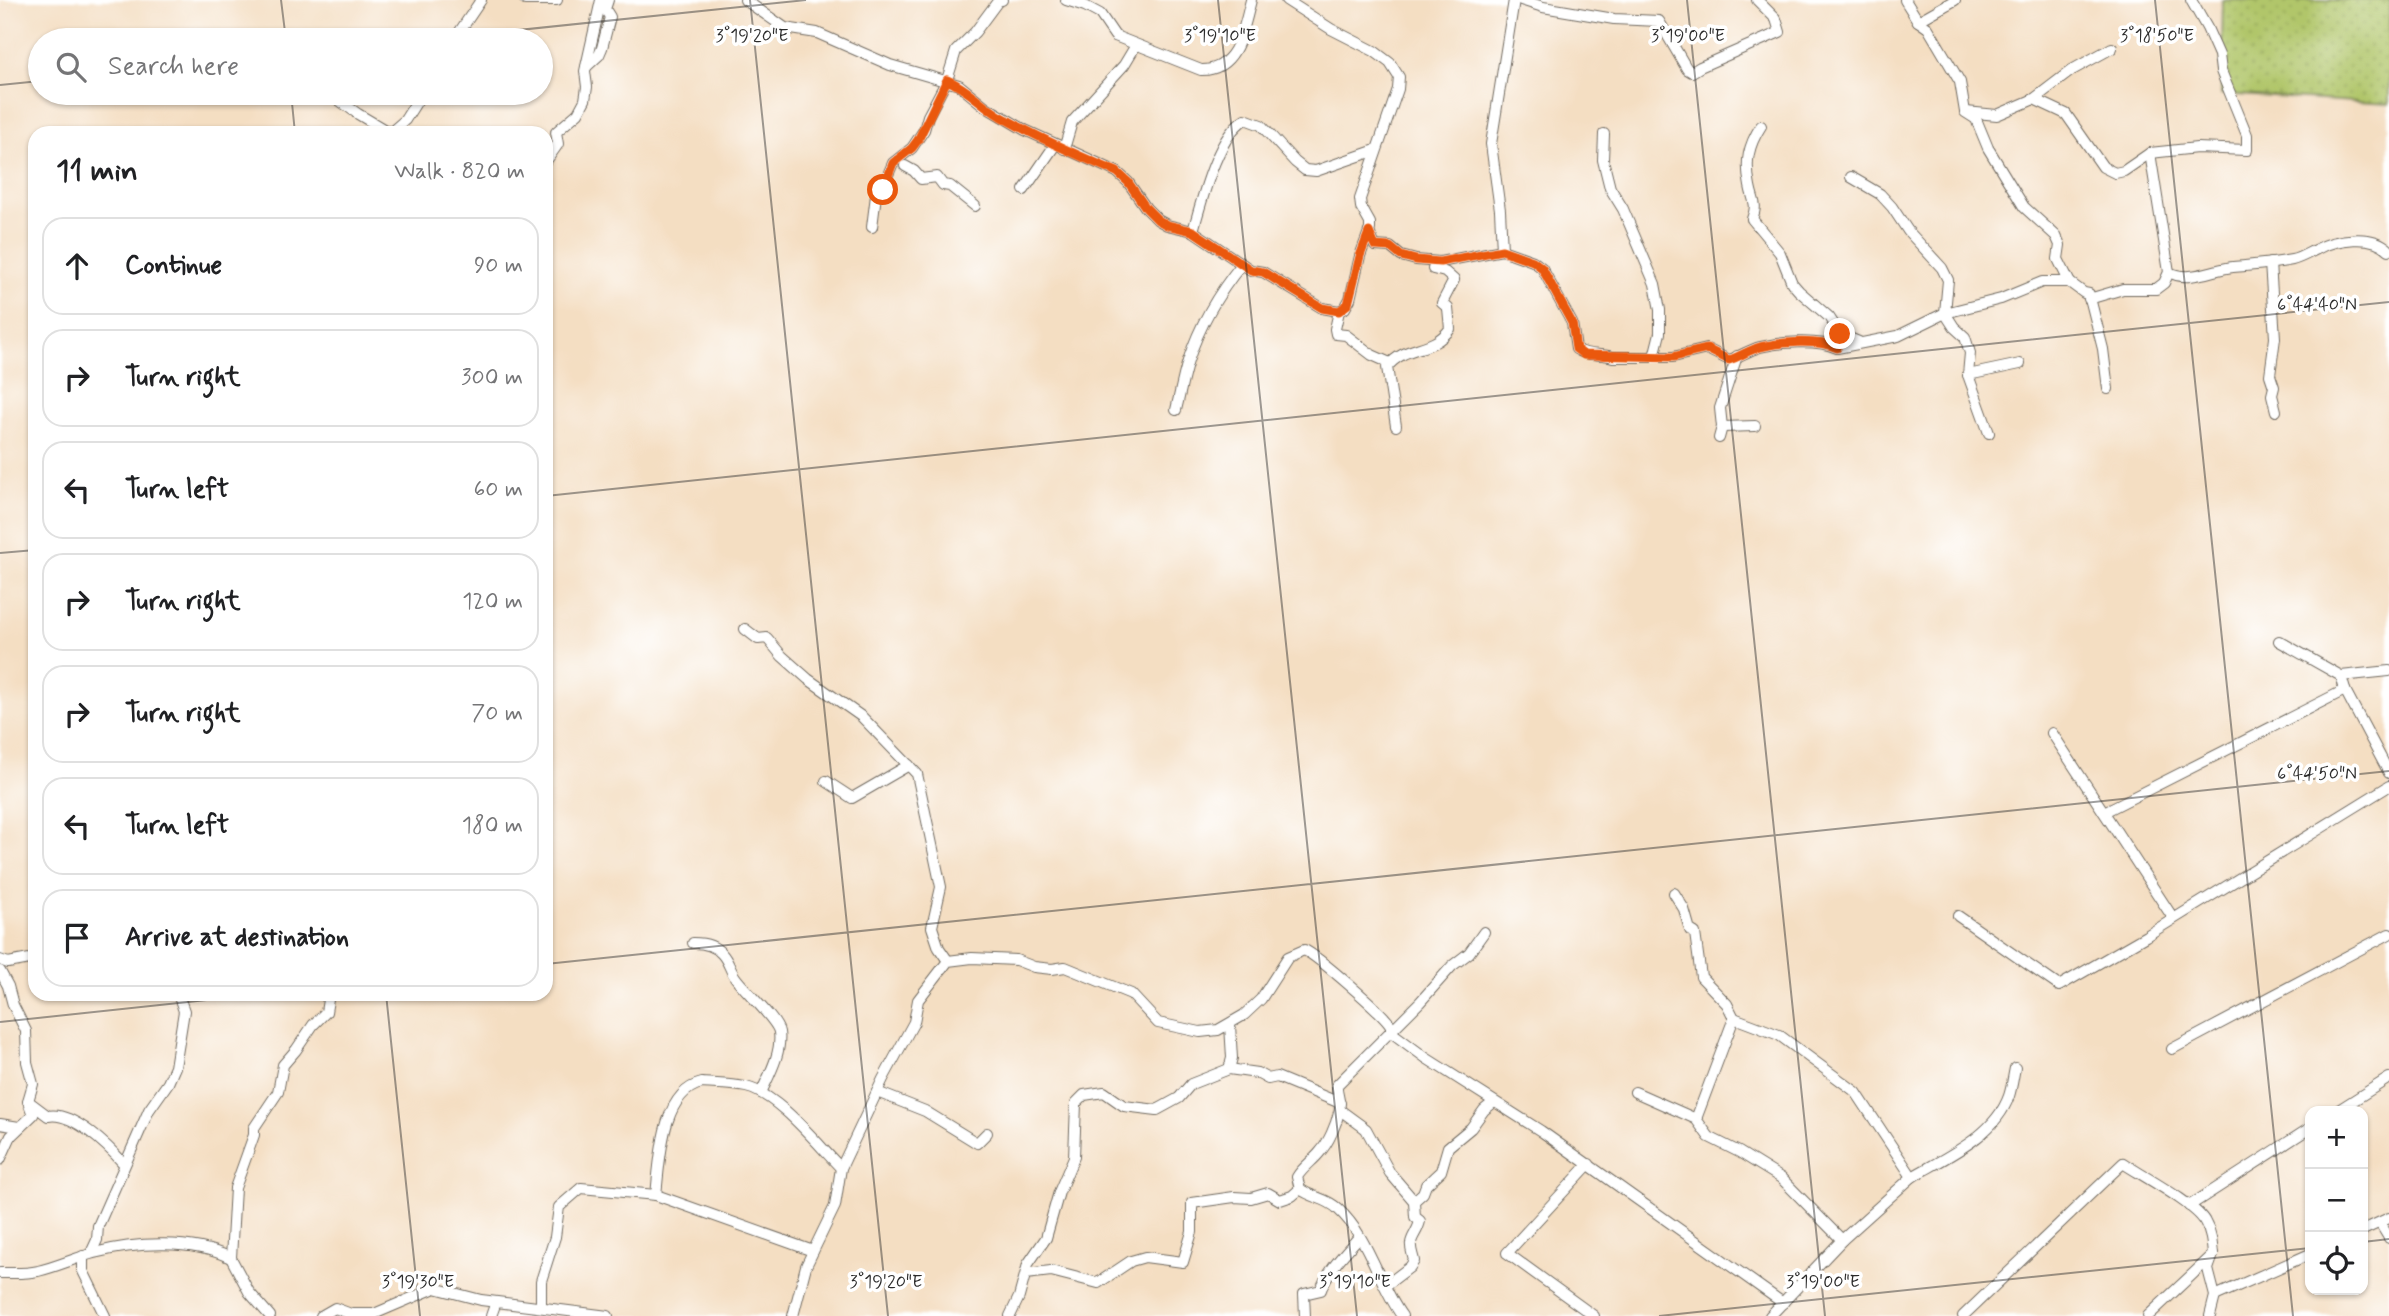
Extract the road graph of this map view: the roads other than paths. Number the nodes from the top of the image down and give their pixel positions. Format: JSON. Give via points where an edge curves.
{"nodes":[{"id":1,"x":481,"y":0,"type":"edge"},
{"id":2,"x":525,"y":0,"type":"edge"},
{"id":3,"x":557,"y":0,"type":"edge"},
{"id":4,"x":601,"y":0,"type":"edge"},
{"id":5,"x":608,"y":0,"type":"edge"},
{"id":6,"x":745,"y":0,"type":"edge"},
{"id":7,"x":1002,"y":0,"type":"edge"},
{"id":8,"x":1066,"y":0,"type":"edge"},
{"id":9,"x":1251,"y":0,"type":"edge"},
{"id":10,"x":1286,"y":0,"type":"edge"},
{"id":11,"x":1514,"y":0,"type":"edge"},
{"id":12,"x":1521,"y":0,"type":"edge"},
{"id":13,"x":1757,"y":0,"type":"edge"},
{"id":14,"x":1905,"y":0,"type":"edge"},
{"id":15,"x":1955,"y":0,"type":"edge"},
{"id":16,"x":2191,"y":0,"type":"edge"},
{"id":17,"x":1918,"y":21,"type":"junction"},
{"id":18,"x":462,"y":28,"type":"edge"},
{"id":19,"x":1136,"y":45,"type":"junction"},
{"id":20,"x":2112,"y":48,"type":"dead end"},
{"id":21,"x":586,"y":67,"type":"junction"},
{"id":22,"x":947,"y":80,"type":"junction"},
{"id":23,"x":2034,"y":99,"type":"junction"},
{"id":24,"x":346,"y":105,"type":"edge"},
{"id":25,"x":414,"y":105,"type":"edge"},
{"id":26,"x":1965,"y":112,"type":"junction"},
{"id":27,"x":378,"y":126,"type":"edge"},
{"id":28,"x":398,"y":126,"type":"edge"},
{"id":29,"x":1761,"y":126,"type":"dead end"},
{"id":30,"x":1604,"y":134,"type":"dead end"},
{"id":31,"x":1060,"y":147,"type":"junction"},
{"id":32,"x":1376,"y":150,"type":"junction"},
{"id":33,"x":553,"y":151,"type":"edge"},
{"id":34,"x":909,"y":151,"type":"junction"},
{"id":35,"x":2150,"y":153,"type":"junction"},
{"id":36,"x":1851,"y":177,"type":"dead end"},
{"id":37,"x":1024,"y":190,"type":"dead end"},
{"id":38,"x":975,"y":206,"type":"dead end"},
{"id":39,"x":872,"y":227,"type":"dead end"},
{"id":40,"x":1193,"y":231,"type":"junction"},
{"id":41,"x":1369,"y":232,"type":"junction"},
{"id":42,"x":1502,"y":250,"type":"junction"},
{"id":43,"x":2389,"y":250,"type":"edge"},
{"id":44,"x":1440,"y":262,"type":"junction"},
{"id":45,"x":2270,"y":263,"type":"junction"},
{"id":46,"x":1242,"y":264,"type":"junction"},
{"id":47,"x":2169,"y":272,"type":"junction"},
{"id":48,"x":2070,"y":283,"type":"junction"},
{"id":49,"x":2089,"y":299,"type":"junction"},
{"id":50,"x":1339,"y":311,"type":"junction"},
{"id":51,"x":1945,"y":313,"type":"junction"},
{"id":52,"x":1840,"y":334,"type":"junction"},
{"id":53,"x":1860,"y":342,"type":"junction"},
{"id":54,"x":1837,"y":348,"type":"junction"},
{"id":55,"x":1737,"y":356,"type":"junction"},
{"id":56,"x":1654,"y":357,"type":"junction"},
{"id":57,"x":1390,"y":363,"type":"junction"},
{"id":58,"x":2020,"y":364,"type":"dead end"},
{"id":59,"x":1968,"y":375,"type":"junction"},
{"id":60,"x":2108,"y":389,"type":"dead end"},
{"id":61,"x":1176,"y":410,"type":"dead end"},
{"id":62,"x":2276,"y":411,"type":"dead end"},
{"id":63,"x":1396,"y":426,"type":"dead end"},
{"id":64,"x":1722,"y":426,"type":"junction"},
{"id":65,"x":1755,"y":426,"type":"dead end"},
{"id":66,"x":1989,"y":433,"type":"dead end"},
{"id":67,"x":1719,"y":438,"type":"dead end"},
{"id":68,"x":745,"y":629,"type":"dead end"},
{"id":69,"x":2279,"y":640,"type":"dead end"},
{"id":70,"x":2389,"y":671,"type":"edge"},
{"id":71,"x":2341,"y":676,"type":"junction"},
{"id":72,"x":2345,"y":690,"type":"junction"},
{"id":73,"x":2052,"y":733,"type":"dead end"},
{"id":74,"x":909,"y":765,"type":"junction"},
{"id":75,"x":2389,"y":773,"type":"edge"},
{"id":76,"x":826,"y":781,"type":"dead end"},
{"id":77,"x":2389,"y":786,"type":"edge"},
{"id":78,"x":2104,"y":812,"type":"junction"},
{"id":79,"x":1674,"y":892,"type":"dead end"},
{"id":80,"x":1958,"y":916,"type":"dead end"},
{"id":81,"x":2173,"y":918,"type":"junction"},
{"id":82,"x":1484,"y":932,"type":"dead end"},
{"id":83,"x":2389,"y":934,"type":"edge"},
{"id":84,"x":692,"y":943,"type":"dead end"},
{"id":85,"x":28,"y":959,"type":"edge"},
{"id":86,"x":0,"y":960,"type":"edge"},
{"id":87,"x":948,"y":961,"type":"junction"},
{"id":88,"x":0,"y":971,"type":"edge"},
{"id":89,"x":180,"y":1001,"type":"edge"},
{"id":90,"x":328,"y":1001,"type":"edge"},
{"id":91,"x":0,"y":1004,"type":"edge"},
{"id":92,"x":13,"y":1005,"type":"junction"},
{"id":93,"x":1734,"y":1018,"type":"junction"},
{"id":94,"x":1230,"y":1025,"type":"junction"},
{"id":95,"x":1391,"y":1032,"type":"junction"},
{"id":96,"x":2172,"y":1049,"type":"dead end"},
{"id":97,"x":2015,"y":1068,"type":"dead end"},
{"id":98,"x":1229,"y":1069,"type":"junction"},
{"id":99,"x":2389,"y":1078,"type":"edge"},
{"id":100,"x":877,"y":1092,"type":"junction"},
{"id":101,"x":1635,"y":1092,"type":"dead end"},
{"id":102,"x":761,"y":1093,"type":"junction"},
{"id":103,"x":28,"y":1101,"type":"junction"},
{"id":104,"x":1494,"y":1102,"type":"junction"},
{"id":105,"x":1340,"y":1106,"type":"junction"},
{"id":106,"x":2345,"y":1106,"type":"edge"},
{"id":107,"x":1696,"y":1119,"type":"junction"},
{"id":108,"x":3,"y":1124,"type":"edge"},
{"id":109,"x":19,"y":1127,"type":"junction"},
{"id":110,"x":2305,"y":1131,"type":"edge"},
{"id":111,"x":987,"y":1133,"type":"dead end"},
{"id":112,"x":11,"y":1136,"type":"junction"},
{"id":113,"x":0,"y":1160,"type":"edge"},
{"id":114,"x":124,"y":1164,"type":"junction"},
{"id":115,"x":1589,"y":1164,"type":"junction"},
{"id":116,"x":841,"y":1168,"type":"junction"},
{"id":117,"x":1912,"y":1177,"type":"junction"},
{"id":118,"x":1300,"y":1189,"type":"junction"},
{"id":119,"x":656,"y":1195,"type":"junction"},
{"id":120,"x":1414,"y":1201,"type":"junction"},
{"id":121,"x":2189,"y":1206,"type":"junction"},
{"id":122,"x":2385,"y":1220,"type":"edge"},
{"id":123,"x":2368,"y":1228,"type":"edge"},
{"id":124,"x":1359,"y":1237,"type":"junction"},
{"id":125,"x":2389,"y":1238,"type":"edge"},
{"id":126,"x":97,"y":1240,"type":"junction"},
{"id":127,"x":1842,"y":1240,"type":"junction"},
{"id":128,"x":111,"y":1249,"type":"junction"},
{"id":129,"x":813,"y":1251,"type":"junction"},
{"id":130,"x":87,"y":1255,"type":"junction"},
{"id":131,"x":2213,"y":1255,"type":"junction"},
{"id":132,"x":2305,"y":1256,"type":"edge"},
{"id":133,"x":231,"y":1258,"type":"junction"},
{"id":134,"x":0,"y":1273,"type":"edge"},
{"id":135,"x":1026,"y":1274,"type":"junction"},
{"id":136,"x":1385,"y":1286,"type":"junction"},
{"id":137,"x":2215,"y":1296,"type":"junction"},
{"id":138,"x":496,"y":1302,"type":"junction"},
{"id":139,"x":1783,"y":1303,"type":"junction"},
{"id":140,"x":541,"y":1307,"type":"junction"},
{"id":141,"x":374,"y":1315,"type":"edge"},
{"id":142,"x":105,"y":1316,"type":"edge"},
{"id":143,"x":270,"y":1316,"type":"edge"},
{"id":144,"x":321,"y":1316,"type":"edge"},
{"id":145,"x":491,"y":1316,"type":"edge"},
{"id":146,"x":608,"y":1316,"type":"edge"},
{"id":147,"x":793,"y":1316,"type":"edge"},
{"id":148,"x":1010,"y":1316,"type":"edge"},
{"id":149,"x":1305,"y":1316,"type":"edge"},
{"id":150,"x":1402,"y":1316,"type":"edge"},
{"id":151,"x":1594,"y":1316,"type":"edge"},
{"id":152,"x":1770,"y":1316,"type":"edge"},
{"id":153,"x":1963,"y":1316,"type":"edge"},
{"id":154,"x":2148,"y":1316,"type":"edge"},
{"id":155,"x":2210,"y":1316,"type":"edge"}],
"edges":[{"from":1,"to":18,"type":"street"},
{"from":2,"to":3,"type":"street"},
{"from":4,"to":21,"type":"street"},
{"from":5,"to":21,"type":"street","via":[[605,9],[610,17],[602,48]]},
{"from":6,"to":22,"type":"street","via":[[785,28],[817,33],[890,65]]},
{"from":7,"to":22,"type":"street","via":[[956,51]]},
{"from":8,"to":19,"type":"street","via":[[1100,14],[1115,36]]},
{"from":9,"to":19,"type":"street","via":[[1247,25],[1229,60],[1211,71]]},
{"from":10,"to":32,"type":"street","via":[[1374,51],[1396,71],[1398,89]]},
{"from":11,"to":42,"type":"street","via":[[1490,144]]},
{"from":12,"to":13,"type":"street","via":[[1614,19],[1658,21],[1692,72],[1780,32],[1776,19]]},
{"from":14,"to":17,"type":"street"},
{"from":15,"to":17,"type":"street"},
{"from":16,"to":35,"type":"street","via":[[2219,55],[2247,135],[2247,150],[2197,148]]},
{"from":17,"to":26,"type":"street","via":[[1928,28],[1960,82]]},
{"from":19,"to":31,"type":"street","via":[[1124,65],[1072,122]]},
{"from":20,"to":23,"type":"street"},
{"from":21,"to":33,"type":"street","via":[[585,100],[578,113],[556,132],[558,144]]},
{"from":22,"to":31,"type":"street"},
{"from":22,"to":34,"type":"street"},
{"from":23,"to":26,"type":"street","via":[[1997,115]]},
{"from":23,"to":35,"type":"street","via":[[2066,114],[2108,171],[2124,171]]},
{"from":24,"to":27,"type":"street"},
{"from":25,"to":28,"type":"street"},
{"from":26,"to":48,"type":"street","via":[[1976,120],[2024,207],[2056,236],[2058,259]]},
{"from":29,"to":52,"type":"street","via":[[1748,150],[1756,209],[1752,219],[1780,253],[1799,291],[1829,317]]},
{"from":30,"to":56,"type":"street","via":[[1603,160],[1610,188],[1655,284],[1660,333]]},
{"from":31,"to":37,"type":"street"},
{"from":31,"to":40,"type":"street","via":[[1117,172],[1158,220]]},
{"from":32,"to":40,"type":"street","via":[[1316,172],[1305,170],[1261,125],[1245,119],[1235,127],[1212,168]]},
{"from":32,"to":41,"type":"street","via":[[1360,199],[1370,222]]},
{"from":34,"to":38,"type":"street","via":[[905,166],[921,179],[937,177]]},
{"from":34,"to":39,"type":"street","via":[[893,163],[886,186],[876,195]]},
{"from":35,"to":47,"type":"street"},
{"from":36,"to":51,"type":"street","via":[[1880,194],[1942,268],[1948,280]]},
{"from":40,"to":46,"type":"street"},
{"from":41,"to":44,"type":"street","via":[[1377,247],[1390,247],[1405,258]]},
{"from":41,"to":50,"type":"street","via":[[1350,299]]},
{"from":42,"to":44,"type":"street"},
{"from":42,"to":56,"type":"street","via":[[1542,268],[1572,323],[1576,349],[1584,355]]},
{"from":43,"to":45,"type":"street","via":[[2376,242],[2343,241],[2293,260]]},
{"from":44,"to":57,"type":"street","via":[[1433,269],[1454,280],[1442,303],[1448,309],[1450,329],[1435,345],[1412,349]]},
{"from":45,"to":47,"type":"street","via":[[2181,276]]},
{"from":45,"to":62,"type":"street","via":[[2275,338],[2270,374]]},
{"from":46,"to":50,"type":"street","via":[[1322,308]]},
{"from":46,"to":61,"type":"street","via":[[1211,310],[1188,360]]},
{"from":47,"to":49,"type":"street","via":[[2156,289],[2123,289]]},
{"from":48,"to":49,"type":"street","via":[[2089,294]]},
{"from":48,"to":51,"type":"street","via":[[2042,282],[2001,299]]},
{"from":49,"to":60,"type":"street"},
{"from":50,"to":57,"type":"street","via":[[1336,334],[1346,335]]},
{"from":51,"to":53,"type":"street","via":[[1898,336]]},
{"from":51,"to":59,"type":"street","via":[[1965,337],[1970,353]]},
{"from":52,"to":53,"type":"street"},
{"from":52,"to":54,"type":"street"},
{"from":53,"to":54,"type":"street"},
{"from":54,"to":55,"type":"street","via":[[1792,342]]},
{"from":55,"to":56,"type":"street","via":[[1725,359],[1703,349]]},
{"from":55,"to":64,"type":"street","via":[[1720,408]]},
{"from":57,"to":63,"type":"street"},
{"from":58,"to":59,"type":"street"},
{"from":59,"to":66,"type":"street"},
{"from":64,"to":65,"type":"street"},
{"from":64,"to":67,"type":"street"},
{"from":68,"to":74,"type":"street","via":[[758,639],[768,638],[808,679],[862,717]]},
{"from":69,"to":71,"type":"street"},
{"from":70,"to":71,"type":"street"},
{"from":71,"to":72,"type":"street"},
{"from":72,"to":75,"type":"street"},
{"from":72,"to":78,"type":"street"},
{"from":73,"to":78,"type":"street"},
{"from":74,"to":76,"type":"street","via":[[852,798]]},
{"from":74,"to":87,"type":"street","via":[[920,783],[939,876],[932,928]]},
{"from":77,"to":81,"type":"street"},
{"from":78,"to":81,"type":"street"},
{"from":79,"to":93,"type":"street","via":[[1695,933],[1701,977]]},
{"from":80,"to":81,"type":"street","via":[[2059,986]]},
{"from":82,"to":95,"type":"street"},
{"from":83,"to":96,"type":"street"},
{"from":84,"to":102,"type":"street","via":[[712,946],[722,954],[733,975],[779,1030],[773,1066]]},
{"from":85,"to":86,"type":"street"},
{"from":87,"to":94,"type":"street","via":[[1016,960],[1034,967],[1065,967],[1131,994],[1158,1023],[1200,1032]]},
{"from":87,"to":100,"type":"street","via":[[918,1000],[914,1021]]},
{"from":88,"to":92,"type":"street"},
{"from":89,"to":114,"type":"street","via":[[184,1011],[174,1067]]},
{"from":90,"to":133,"type":"street","via":[[326,1012],[283,1065],[278,1092],[254,1128],[235,1188]]},
{"from":91,"to":92,"type":"street"},
{"from":92,"to":103,"type":"street","via":[[27,1038],[33,1084]]},
{"from":93,"to":107,"type":"street"},
{"from":93,"to":117,"type":"street","via":[[1779,1035],[1856,1092]]},
{"from":94,"to":95,"type":"street","via":[[1261,999],[1288,957],[1304,950],[1376,1010]]},
{"from":94,"to":98,"type":"street"},
{"from":95,"to":104,"type":"street"},
{"from":95,"to":105,"type":"street","via":[[1337,1085]]},
{"from":97,"to":117,"type":"street","via":[[2009,1096],[1985,1130]]},
{"from":98,"to":105,"type":"street","via":[[1268,1079],[1278,1077]]},
{"from":98,"to":135,"type":"street","via":[[1191,1084],[1180,1098],[1157,1110],[1124,1106],[1104,1092],[1079,1098],[1074,1157],[1046,1238]]},
{"from":99,"to":106,"type":"street"},
{"from":100,"to":111,"type":"street","via":[[925,1111],[977,1143]]},
{"from":100,"to":116,"type":"street"},
{"from":101,"to":107,"type":"street"},
{"from":102,"to":116,"type":"street","via":[[782,1107]]},
{"from":102,"to":119,"type":"street","via":[[702,1083],[682,1092],[662,1139]]},
{"from":103,"to":109,"type":"street","via":[[33,1115]]},
{"from":103,"to":114,"type":"street","via":[[48,1115],[83,1126]]},
{"from":104,"to":115,"type":"street"},
{"from":104,"to":120,"type":"street","via":[[1448,1147],[1438,1175]]},
{"from":105,"to":118,"type":"street","via":[[1323,1149],[1297,1177]]},
{"from":105,"to":120,"type":"street","via":[[1366,1129],[1390,1172]]},
{"from":107,"to":127,"type":"street","via":[[1709,1137],[1781,1178]]},
{"from":108,"to":109,"type":"street"},
{"from":108,"to":112,"type":"street"},
{"from":109,"to":112,"type":"street"},
{"from":110,"to":121,"type":"street"},
{"from":112,"to":113,"type":"street"},
{"from":114,"to":126,"type":"street","via":[[98,1226]]},
{"from":115,"to":139,"type":"street"},
{"from":115,"to":151,"type":"street","via":[[1507,1253]]},
{"from":116,"to":129,"type":"street","via":[[835,1206]]},
{"from":117,"to":127,"type":"street"},
{"from":118,"to":124,"type":"street","via":[[1330,1202]]},
{"from":118,"to":135,"type":"street","via":[[1280,1200],[1268,1193],[1192,1203],[1192,1232],[1183,1262],[1131,1261],[1098,1283],[1051,1271]]},
{"from":119,"to":129,"type":"street"},
{"from":119,"to":140,"type":"street","via":[[581,1188],[559,1207],[541,1281]]},
{"from":120,"to":136,"type":"street","via":[[1415,1217],[1420,1221],[1411,1239],[1414,1261]]},
{"from":121,"to":131,"type":"street","via":[[2204,1219]]},
{"from":121,"to":153,"type":"street","via":[[2123,1163]]},
{"from":122,"to":123,"type":"street"},
{"from":122,"to":125,"type":"street"},
{"from":124,"to":136,"type":"street"},
{"from":124,"to":149,"type":"street","via":[[1321,1290],[1304,1294]]},
{"from":126,"to":128,"type":"street"},
{"from":126,"to":130,"type":"street"},
{"from":127,"to":139,"type":"street"},
{"from":128,"to":130,"type":"street"},
{"from":128,"to":133,"type":"street","via":[[191,1245]]},
{"from":129,"to":147,"type":"street"},
{"from":130,"to":134,"type":"street","via":[[38,1271]]},
{"from":130,"to":142,"type":"street","via":[[83,1271]]},
{"from":131,"to":137,"type":"street","via":[[2208,1269]]},
{"from":131,"to":154,"type":"street"},
{"from":132,"to":137,"type":"street"},
{"from":133,"to":143,"type":"street","via":[[249,1292]]},
{"from":135,"to":148,"type":"street"},
{"from":136,"to":150,"type":"street"},
{"from":137,"to":155,"type":"street"},
{"from":138,"to":140,"type":"street"},
{"from":138,"to":141,"type":"street","via":[[435,1288]]},
{"from":138,"to":145,"type":"street"},
{"from":139,"to":152,"type":"street"},
{"from":140,"to":146,"type":"street"},
{"from":141,"to":144,"type":"street","via":[[335,1308]]}]}
